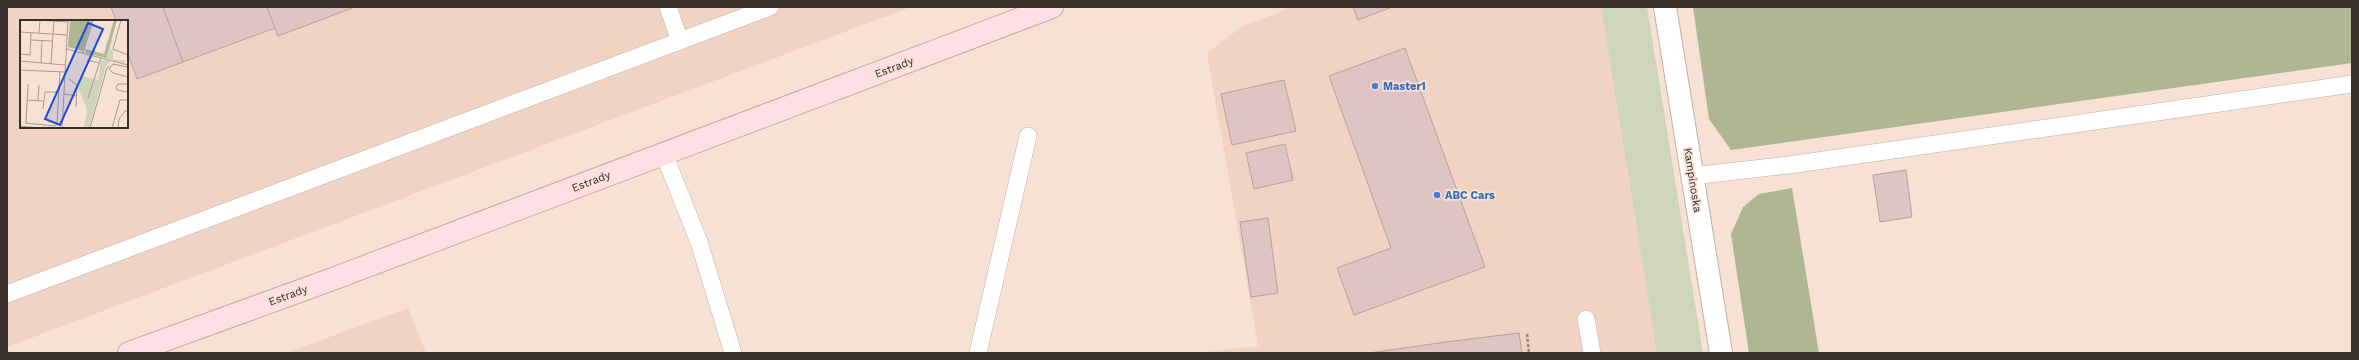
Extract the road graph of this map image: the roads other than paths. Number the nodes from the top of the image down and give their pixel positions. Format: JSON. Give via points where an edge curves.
{"nodes":[{"id":1,"x":668,"y":7,"type":"edge"},
{"id":2,"x":770,"y":7,"type":"edge"},
{"id":3,"x":1052,"y":7,"type":"edge"},
{"id":4,"x":1665,"y":7,"type":"edge"},
{"id":5,"x":680,"y":41,"type":"junction"},
{"id":6,"x":2352,"y":84,"type":"edge"},
{"id":7,"x":1028,"y":136,"type":"dead end"},
{"id":8,"x":664,"y":154,"type":"junction"},
{"id":9,"x":1692,"y":176,"type":"junction"},
{"id":10,"x":7,"y":294,"type":"edge"},
{"id":11,"x":1586,"y":319,"type":"dead end"},
{"id":12,"x":129,"y":353,"type":"edge"},
{"id":13,"x":733,"y":353,"type":"edge"},
{"id":14,"x":978,"y":353,"type":"edge"},
{"id":15,"x":1592,"y":353,"type":"edge"},
{"id":16,"x":1720,"y":353,"type":"edge"}],
"edges":[{"from":1,"to":5,"type":"lane"},
{"from":2,"to":5,"type":"lane"},
{"from":3,"to":8,"type":"main road","name":"Estrady"},
{"from":4,"to":9,"type":"street","name":"Kampinoska"},
{"from":5,"to":10,"type":"lane"},
{"from":6,"to":9,"type":"lane","via":[[1789,165]]},
{"from":7,"to":14,"type":"lane"},
{"from":8,"to":12,"type":"main road","name":"Estrady"},
{"from":8,"to":13,"type":"lane","via":[[700,242]]},
{"from":9,"to":16,"type":"street","name":"Kampinoska"},
{"from":11,"to":15,"type":"lane"}]}
